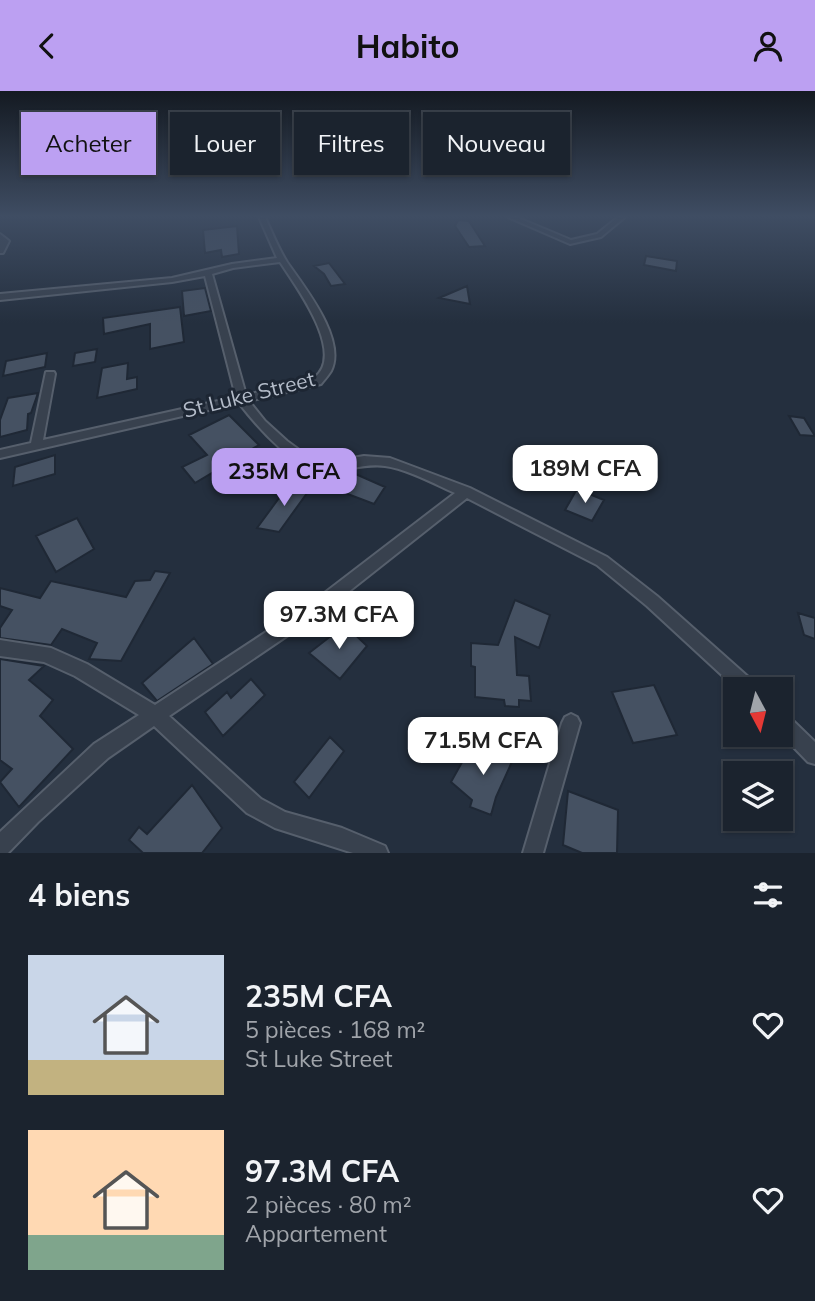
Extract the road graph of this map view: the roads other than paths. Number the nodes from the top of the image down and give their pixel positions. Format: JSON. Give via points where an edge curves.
{"nodes":[{"id":1,"x":278,"y":253,"type":"edge"},
{"id":2,"x":281,"y":260,"type":"junction"},
{"id":3,"x":208,"y":273,"type":"junction"},
{"id":4,"x":0,"y":297,"type":"edge"},
{"id":5,"x":50,"y":374,"type":"dead end"},
{"id":6,"x":242,"y":400,"type":"junction"},
{"id":7,"x":36,"y":445,"type":"junction"},
{"id":8,"x":0,"y":454,"type":"edge"},
{"id":9,"x":466,"y":492,"type":"junction"},
{"id":10,"x":0,"y":648,"type":"edge"},
{"id":11,"x":736,"y":677,"type":"edge"},
{"id":12,"x":155,"y":715,"type":"junction"},
{"id":13,"x":570,"y":723,"type":"dead end"},
{"id":14,"x":793,"y":733,"type":"edge"},
{"id":15,"x":815,"y":755,"type":"edge"},
{"id":16,"x":0,"y":847,"type":"edge"},
{"id":17,"x":378,"y":853,"type":"edge"},
{"id":18,"x":533,"y":853,"type":"edge"}],
"edges":[{"from":1,"to":2,"type":"street","name":"St Luke Street"},
{"from":2,"to":3,"type":"street"},
{"from":2,"to":6,"type":"street","name":"St Luke Street","via":[[316,312],[325,333],[330,367],[317,382]]},
{"from":3,"to":4,"type":"street"},
{"from":3,"to":6,"type":"street"},
{"from":5,"to":7,"type":"street"},
{"from":6,"to":7,"type":"street","name":"St Luke Street"},
{"from":6,"to":9,"type":"street","via":[[261,424],[309,463],[323,468],[386,461]]},
{"from":7,"to":8,"type":"street","name":"St Luke Street"},
{"from":9,"to":11,"type":"street","via":[[602,561]]},
{"from":9,"to":12,"type":"street","via":[[323,603]]},
{"from":10,"to":12,"type":"street","via":[[46,654]]},
{"from":12,"to":16,"type":"street","via":[[101,751]]},
{"from":12,"to":17,"type":"street","via":[[254,806],[282,821]]},
{"from":13,"to":18,"type":"street"},
{"from":14,"to":15,"type":"street"}]}
